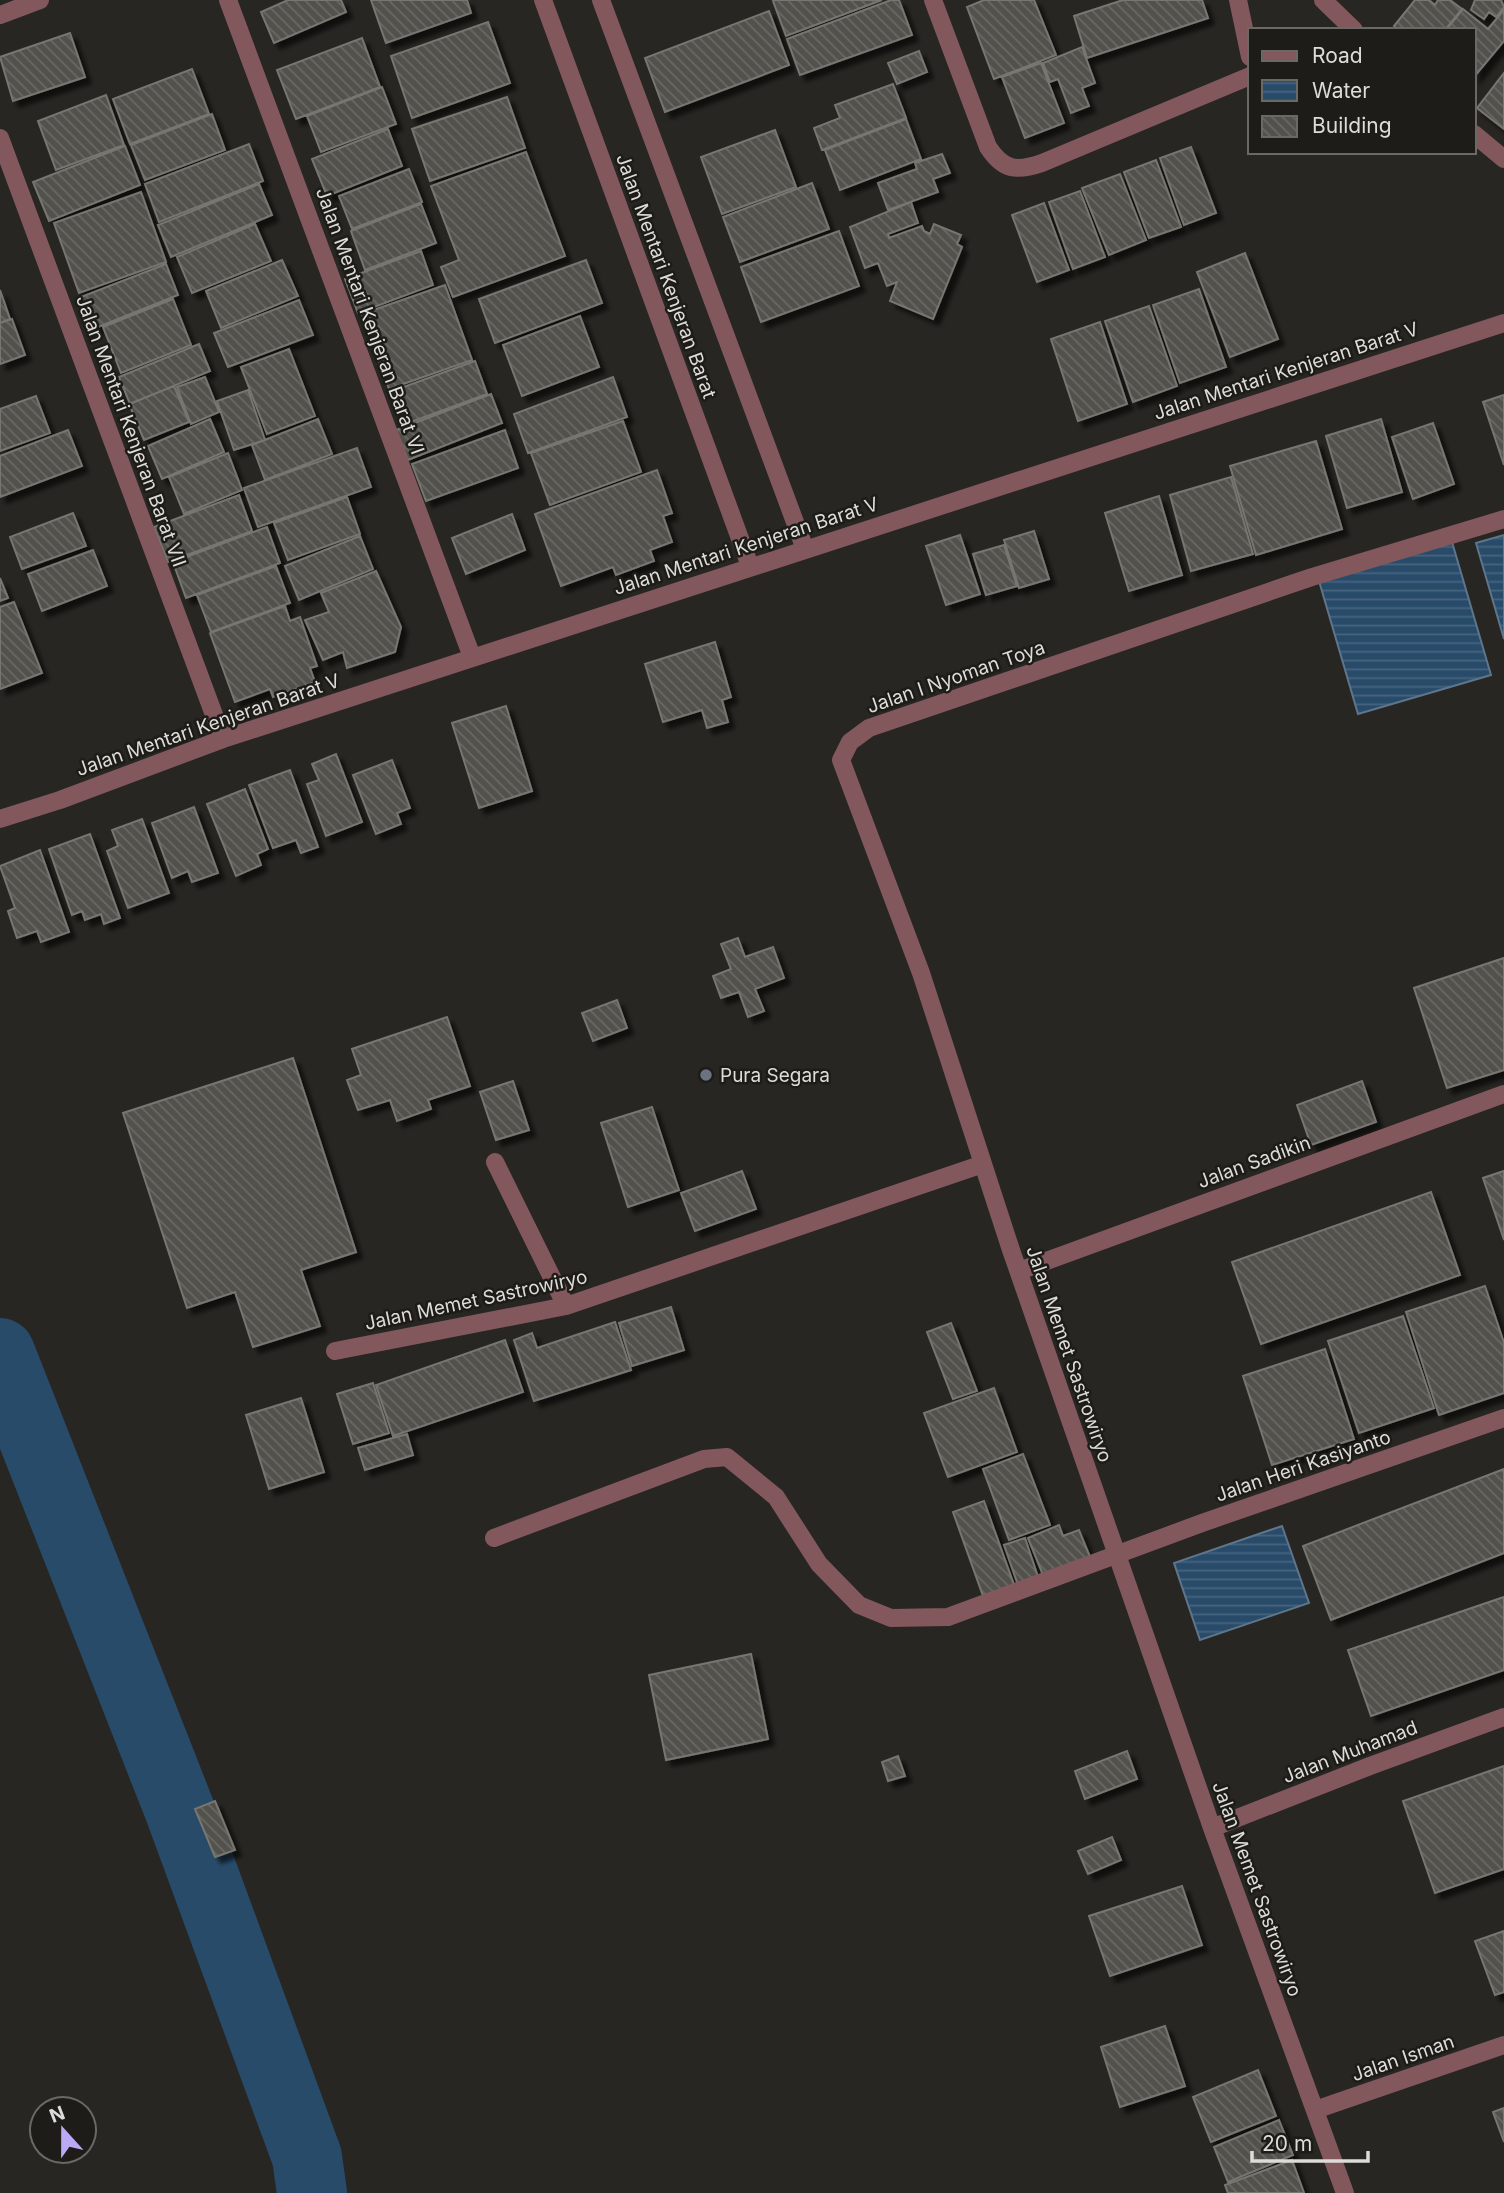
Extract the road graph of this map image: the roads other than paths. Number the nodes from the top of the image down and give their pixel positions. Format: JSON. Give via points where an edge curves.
{"nodes":[{"id":1,"x":40,"y":0,"type":"edge"},
{"id":2,"x":228,"y":0,"type":"edge"},
{"id":3,"x":543,"y":0,"type":"edge"},
{"id":4,"x":601,"y":0,"type":"edge"},
{"id":5,"x":933,"y":0,"type":"edge"},
{"id":6,"x":1238,"y":0,"type":"edge"},
{"id":7,"x":1324,"y":0,"type":"edge"},
{"id":8,"x":0,"y":15,"type":"edge"},
{"id":9,"x":1352,"y":28,"type":"edge"},
{"id":10,"x":1248,"y":48,"type":"edge"},
{"id":11,"x":1248,"y":77,"type":"edge"},
{"id":12,"x":1476,"y":136,"type":"edge"},
{"id":13,"x":0,"y":138,"type":"edge"},
{"id":14,"x":1504,"y":159,"type":"edge"},
{"id":15,"x":1504,"y":323,"type":"edge"},
{"id":16,"x":1504,"y":519,"type":"edge"},
{"id":17,"x":805,"y":549,"type":"junction"},
{"id":18,"x":750,"y":566,"type":"junction"},
{"id":19,"x":472,"y":657,"type":"junction"},
{"id":20,"x":223,"y":739,"type":"junction"},
{"id":21,"x":3,"y":819,"type":"edge"},
{"id":22,"x":1504,"y":1094,"type":"edge"},
{"id":23,"x":495,"y":1161,"type":"dead end"},
{"id":24,"x":983,"y":1164,"type":"junction"},
{"id":25,"x":1019,"y":1271,"type":"junction"},
{"id":26,"x":566,"y":1306,"type":"junction"},
{"id":27,"x":335,"y":1351,"type":"dead end"},
{"id":28,"x":1504,"y":1418,"type":"edge"},
{"id":29,"x":494,"y":1538,"type":"dead end"},
{"id":30,"x":1116,"y":1554,"type":"junction"},
{"id":31,"x":1504,"y":1717,"type":"edge"},
{"id":32,"x":1212,"y":1828,"type":"junction"},
{"id":33,"x":1504,"y":2045,"type":"edge"},
{"id":34,"x":1315,"y":2110,"type":"junction"},
{"id":35,"x":1345,"y":2193,"type":"edge"}],
"edges":[{"from":1,"to":8,"type":"street"},
{"from":2,"to":19,"type":"street","name":"Jalan Mentari Kenjeran Barat VI"},
{"from":3,"to":18,"type":"street","name":"Jalan Mentari Kenjeran Barat"},
{"from":4,"to":17,"type":"street","name":"Jalan Mentari Kenjeran Barat"},
{"from":5,"to":11,"type":"street","via":[[988,147],[1010,168],[1021,170],[1042,163]]},
{"from":6,"to":10,"type":"street"},
{"from":7,"to":9,"type":"street"},
{"from":12,"to":14,"type":"street"},
{"from":13,"to":20,"type":"street","name":"Jalan Mentari Kenjeran Barat VII"},
{"from":15,"to":17,"type":"street","name":"Jalan Mentari Kenjeran Barat V"},
{"from":16,"to":24,"type":"street","name":"Jalan I Nyoman Toya","via":[[1312,577],[895,719],[869,728],[850,742],[841,760],[847,781],[921,972]]},
{"from":17,"to":18,"type":"street","name":"Jalan Mentari Kenjeran Barat V"},
{"from":18,"to":19,"type":"street","name":"Jalan Mentari Kenjeran Barat V"},
{"from":19,"to":20,"type":"street","name":"Jalan Mentari Kenjeran Barat V"},
{"from":20,"to":21,"type":"street","name":"Jalan Mentari Kenjeran Barat V"},
{"from":22,"to":25,"type":"street","name":"Jalan Sadikin"},
{"from":23,"to":26,"type":"street"},
{"from":24,"to":25,"type":"street","name":"Jalan Memet Sastrowiryo"},
{"from":24,"to":26,"type":"street","name":"Jalan Memet Sastrowiryo"},
{"from":25,"to":30,"type":"street","name":"Jalan Memet Sastrowiryo"},
{"from":26,"to":27,"type":"street","name":"Jalan Memet Sastrowiryo"},
{"from":28,"to":30,"type":"street","name":"Jalan Heri Kasiyanto"},
{"from":29,"to":30,"type":"street","name":"Jalan Heri Kasiyanto","via":[[704,1459],[727,1457],[776,1497],[819,1564],[859,1605],[891,1618],[948,1616]]},
{"from":30,"to":32,"type":"street","name":"Jalan Memet Sastrowiryo"},
{"from":31,"to":32,"type":"street","name":"Jalan Muhamad"},
{"from":32,"to":34,"type":"street","name":"Jalan Memet Sastrowiryo"},
{"from":33,"to":34,"type":"street","name":"Jalan Isman"},
{"from":34,"to":35,"type":"street","name":"Jalan Memet Sastrowiryo"}]}
